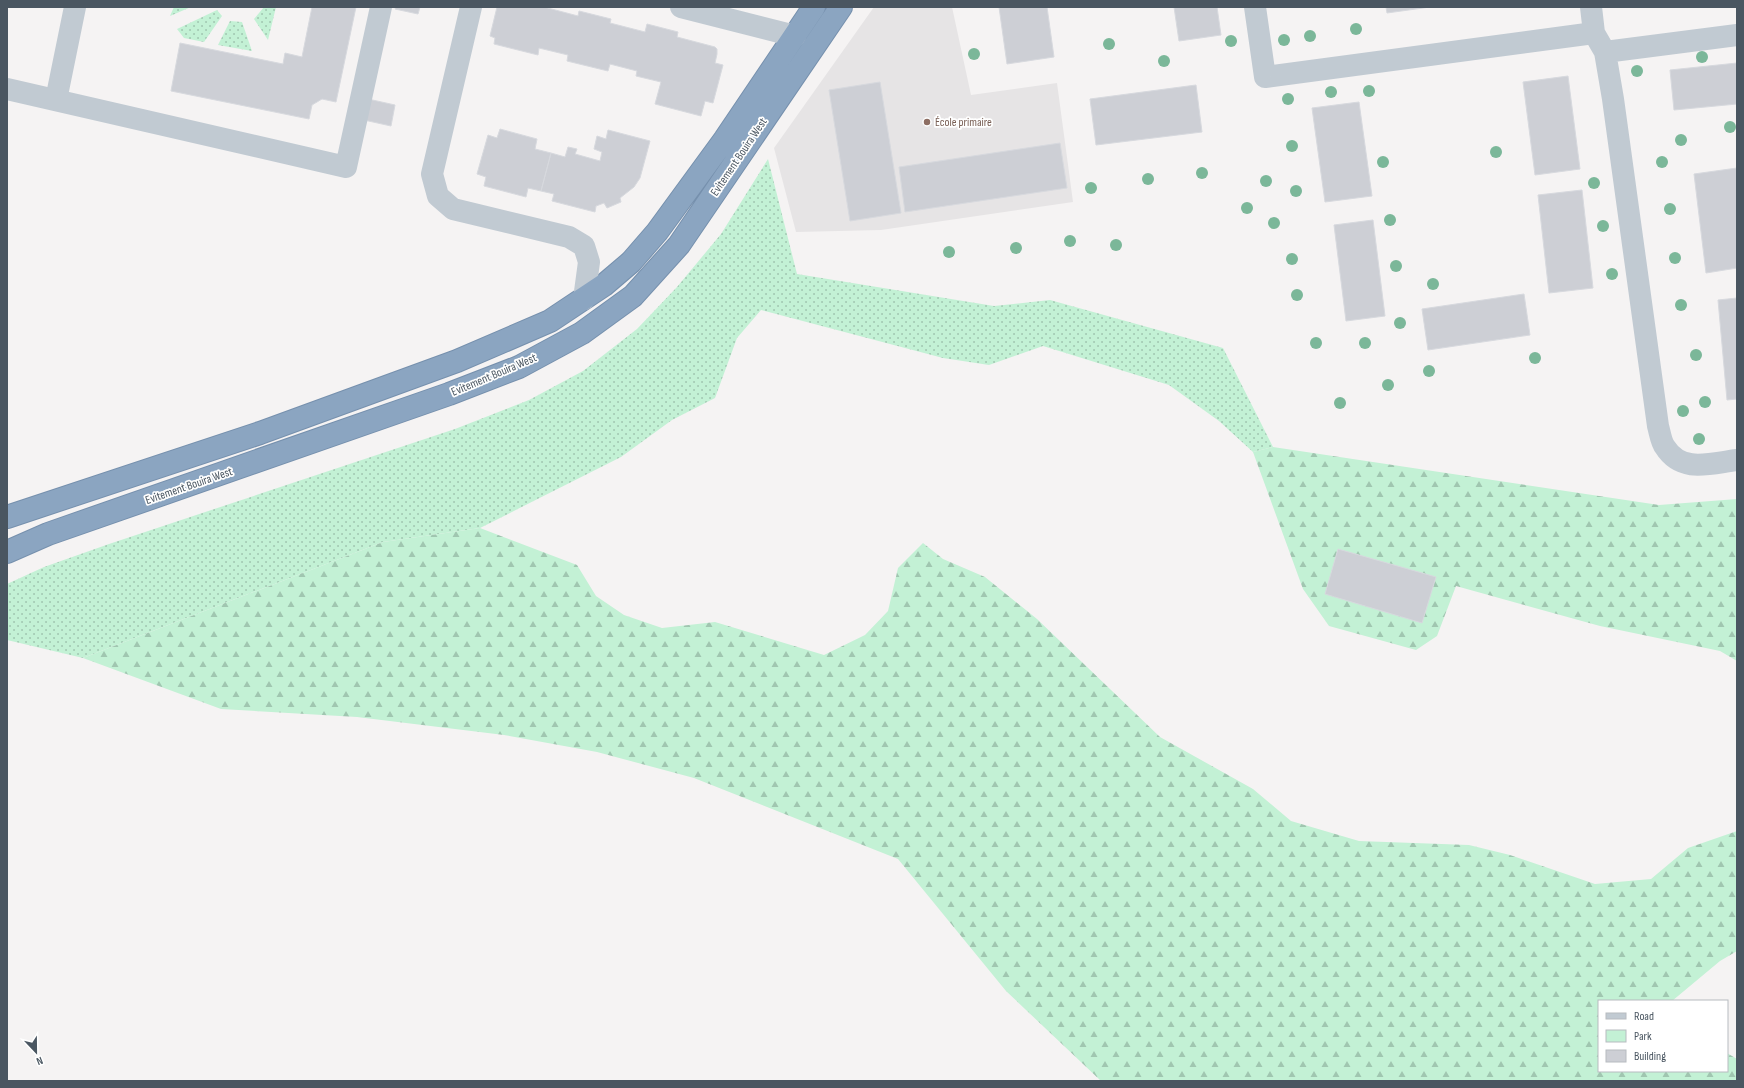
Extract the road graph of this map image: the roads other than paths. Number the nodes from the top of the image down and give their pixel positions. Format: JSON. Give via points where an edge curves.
{"nodes":[{"id":1,"x":75,"y":7,"type":"edge"},
{"id":2,"x":381,"y":7,"type":"edge"},
{"id":3,"x":471,"y":7,"type":"edge"},
{"id":4,"x":681,"y":7,"type":"edge"},
{"id":5,"x":814,"y":7,"type":"edge"},
{"id":6,"x":841,"y":7,"type":"edge"},
{"id":7,"x":1255,"y":7,"type":"edge"},
{"id":8,"x":1591,"y":7,"type":"edge"},
{"id":9,"x":1594,"y":33,"type":"junction"},
{"id":10,"x":1737,"y":35,"type":"edge"},
{"id":11,"x":795,"y":36,"type":"junction"},
{"id":12,"x":1605,"y":52,"type":"junction"},
{"id":13,"x":7,"y":88,"type":"edge"},
{"id":14,"x":56,"y":100,"type":"junction"},
{"id":15,"x":584,"y":299,"type":"junction"},
{"id":16,"x":1737,"y":460,"type":"edge"},
{"id":17,"x":7,"y":517,"type":"edge"},
{"id":18,"x":7,"y":552,"type":"edge"}],
"edges":[{"from":1,"to":14,"type":"street"},
{"from":2,"to":14,"type":"street","via":[[346,167]]},
{"from":3,"to":15,"type":"street","via":[[432,174],[438,196],[453,209],[569,237],[584,246],[590,262]]},
{"from":4,"to":11,"type":"street"},
{"from":5,"to":11,"type":"highway","name":"Evitement Bouira West"},
{"from":6,"to":18,"type":"highway","name":"Evitement Bouira West","via":[[679,245],[633,296],[582,333],[519,367],[449,394],[48,534]]},
{"from":7,"to":9,"type":"street","via":[[1265,77]]},
{"from":8,"to":9,"type":"street"},
{"from":9,"to":12,"type":"street"},
{"from":10,"to":12,"type":"street"},
{"from":11,"to":15,"type":"highway","name":"Evitement Bouira West","via":[[725,139],[657,232],[631,262]]},
{"from":12,"to":16,"type":"street","via":[[1658,426],[1664,447],[1678,461],[1693,466]]},
{"from":13,"to":14,"type":"street"},
{"from":15,"to":17,"type":"highway","name":"Evitement Bouira West","via":[[550,321],[457,360],[260,433]]}]}
